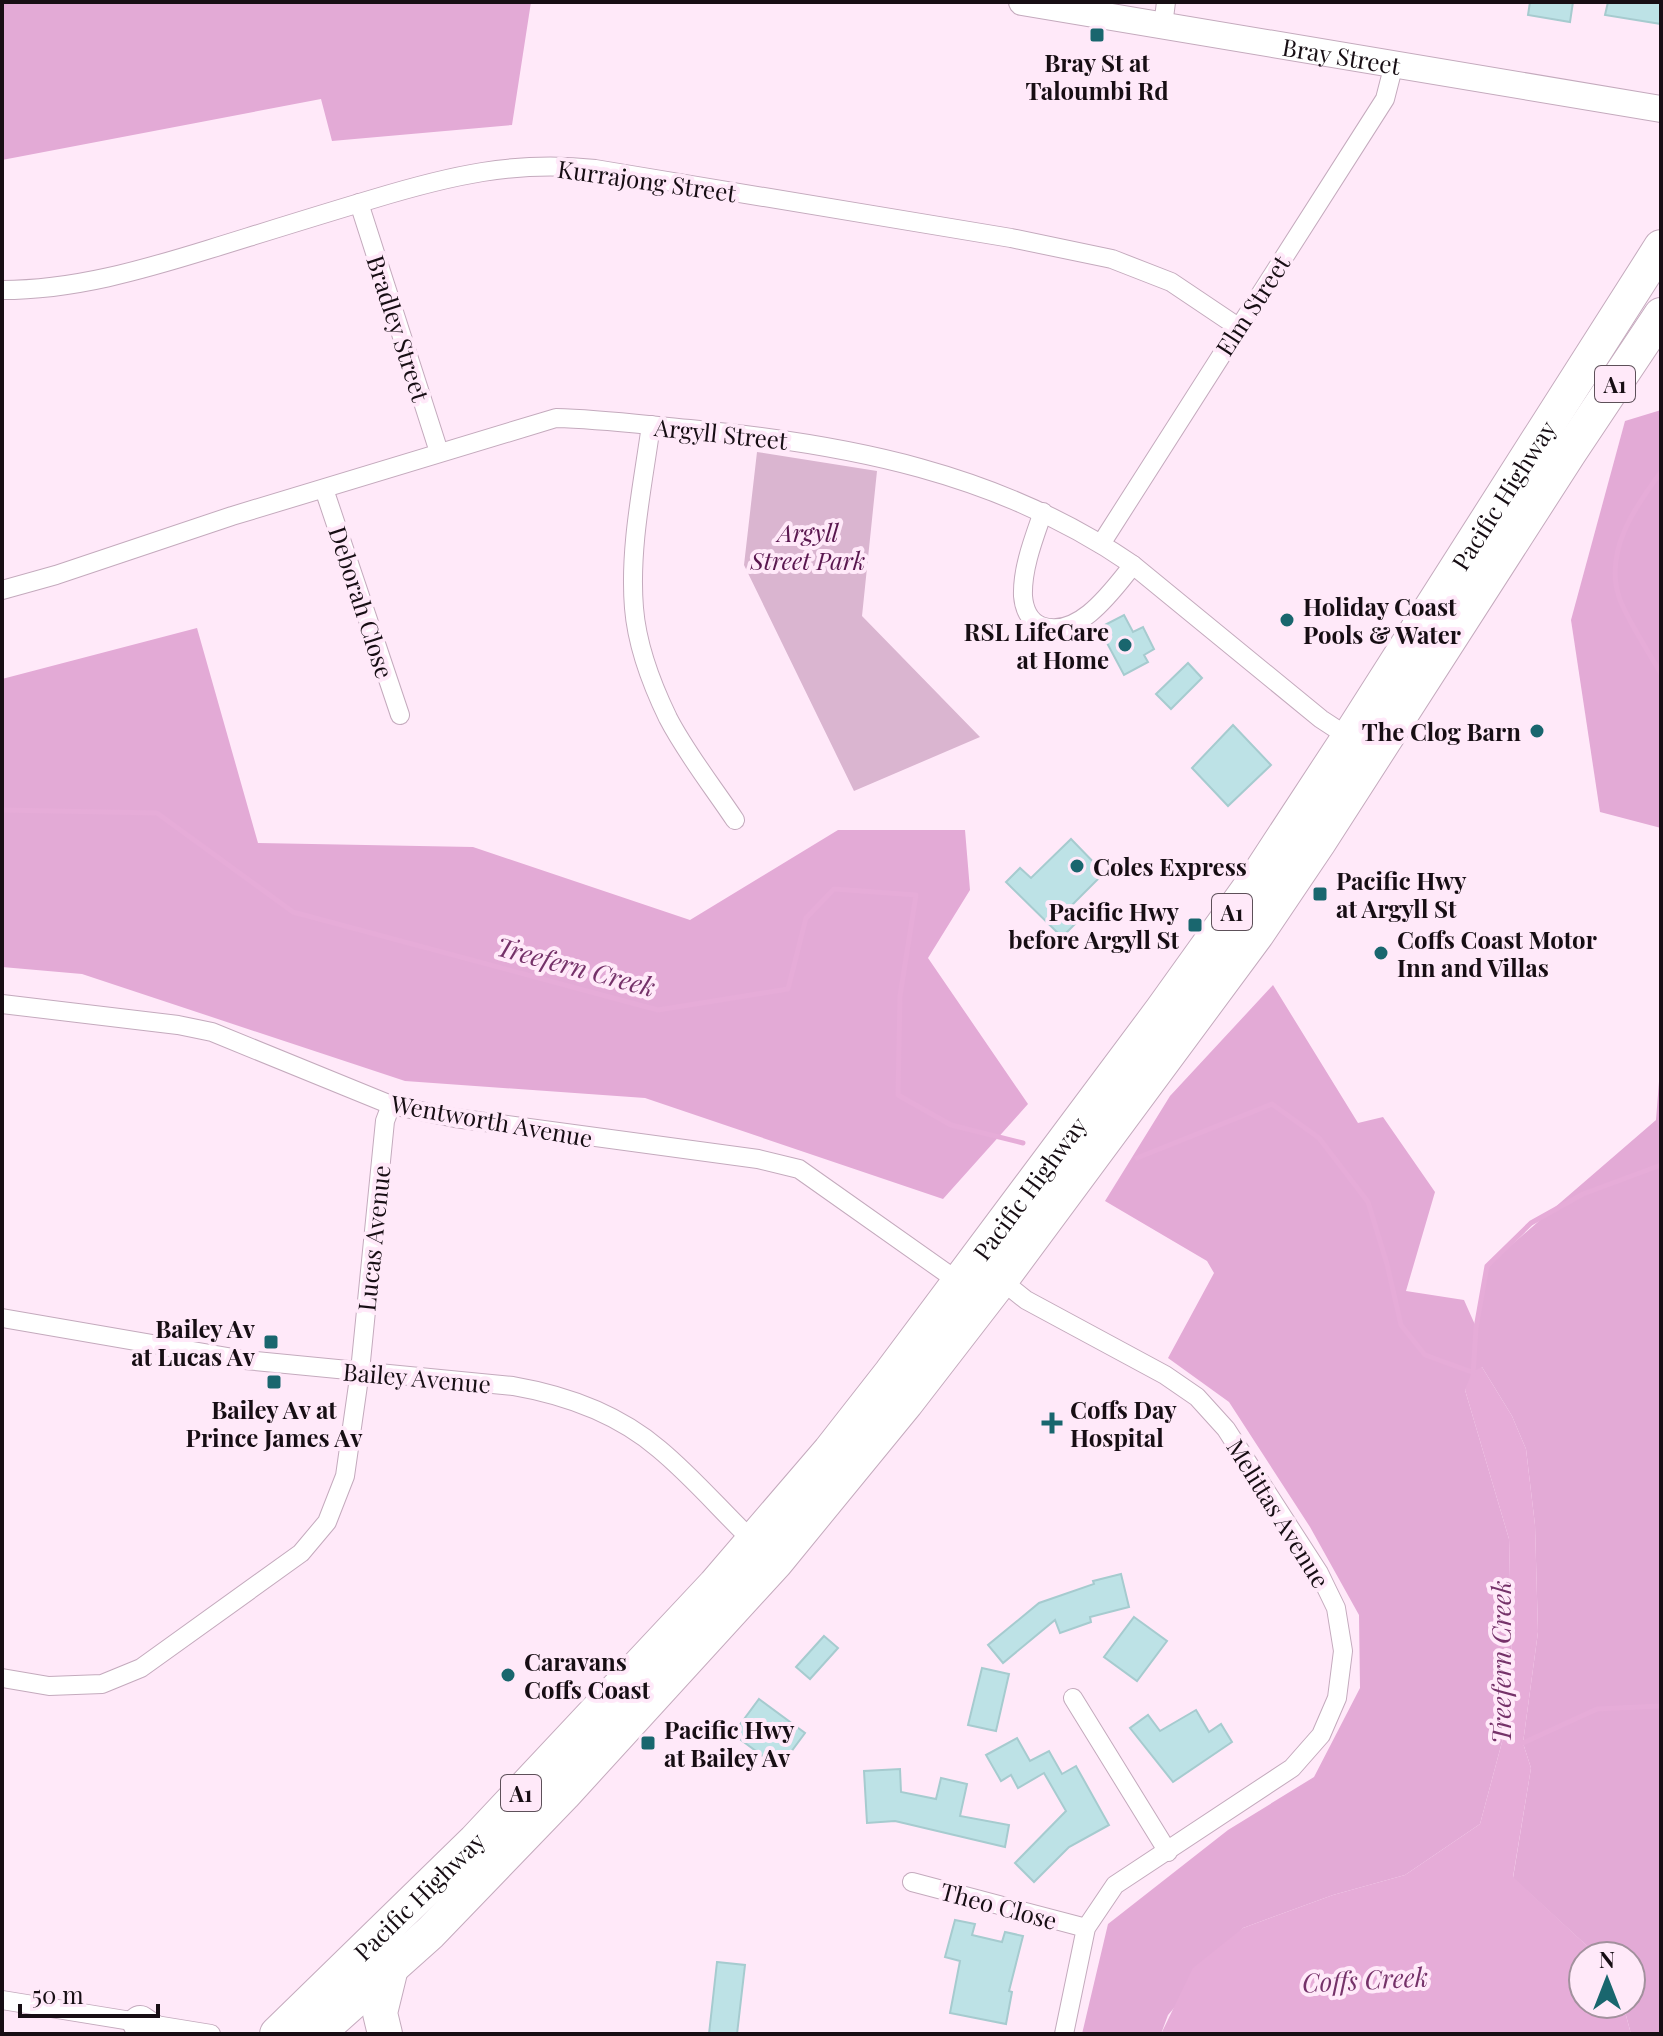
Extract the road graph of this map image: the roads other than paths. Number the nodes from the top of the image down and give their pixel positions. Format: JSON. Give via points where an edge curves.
{"nodes":[{"id":1,"x":1022,"y":2,"type":"edge"},
{"id":2,"x":1164,"y":14,"type":"edge"},
{"id":3,"x":1394,"y":64,"type":"junction"},
{"id":4,"x":1661,"y":109,"type":"edge"},
{"id":5,"x":359,"y":203,"type":"junction"},
{"id":6,"x":1661,"y":247,"type":"edge"},
{"id":7,"x":2,"y":290,"type":"edge"},
{"id":8,"x":1661,"y":315,"type":"edge"},
{"id":9,"x":1238,"y":327,"type":"junction"},
{"id":10,"x":651,"y":425,"type":"junction"},
{"id":11,"x":439,"y":452,"type":"junction"},
{"id":12,"x":324,"y":489,"type":"junction"},
{"id":13,"x":1043,"y":512,"type":"junction"},
{"id":14,"x":1101,"y":544,"type":"junction"},
{"id":15,"x":1133,"y":565,"type":"junction"},
{"id":16,"x":2,"y":590,"type":"edge"},
{"id":17,"x":400,"y":715,"type":"dead end"},
{"id":18,"x":1362,"y":746,"type":"junction"},
{"id":19,"x":735,"y":820,"type":"dead end"},
{"id":20,"x":2,"y":1004,"type":"edge"},
{"id":21,"x":391,"y":1105,"type":"junction"},
{"id":22,"x":1001,"y":1280,"type":"junction"},
{"id":23,"x":959,"y":1282,"type":"junction"},
{"id":24,"x":2,"y":1318,"type":"edge"},
{"id":25,"x":360,"y":1371,"type":"junction"},
{"id":26,"x":764,"y":1552,"type":"junction"},
{"id":27,"x":2,"y":1678,"type":"edge"},
{"id":28,"x":1073,"y":1698,"type":"dead end"},
{"id":29,"x":1168,"y":1852,"type":"junction"},
{"id":30,"x":912,"y":1882,"type":"dead end"},
{"id":31,"x":1086,"y":1928,"type":"junction"},
{"id":32,"x":391,"y":1968,"type":"junction"},
{"id":33,"x":2,"y":2000,"type":"edge"},
{"id":34,"x":148,"y":2028,"type":"edge"},
{"id":35,"x":211,"y":2034,"type":"edge"},
{"id":36,"x":277,"y":2034,"type":"edge"},
{"id":37,"x":317,"y":2034,"type":"edge"},
{"id":38,"x":385,"y":2034,"type":"edge"},
{"id":39,"x":1064,"y":2034,"type":"edge"}],
"edges":[{"from":1,"to":2,"type":"street","name":"Bray Street"},
{"from":2,"to":3,"type":"street","name":"Bray Street"},
{"from":3,"to":4,"type":"street","name":"Bray Street"},
{"from":3,"to":9,"type":"street","name":"Elm Street","via":[[1385,99]]},
{"from":5,"to":7,"type":"street","name":"Kurrajong Street","via":[[85,284]]},
{"from":5,"to":9,"type":"street","name":"Kurrajong Street","via":[[476,171],[595,169],[1112,259],[1171,282]]},
{"from":5,"to":11,"type":"street","name":"Bradley Street"},
{"from":6,"to":18,"type":"highway","name":"Pacific Highway","number":"A1"},
{"from":8,"to":18,"type":"highway","name":"Pacific Highway","number":"A1"},
{"from":9,"to":14,"type":"street","name":"Elm Street"},
{"from":10,"to":11,"type":"street","name":"Argyll Street","via":[[556,418]]},
{"from":10,"to":13,"type":"street","name":"Argyll Street","via":[[779,438],[877,458],[948,475]]},
{"from":10,"to":19,"type":"street","via":[[633,576],[639,640],[669,721]]},
{"from":11,"to":12,"type":"street","name":"Argyll Street"},
{"from":12,"to":16,"type":"street","name":"Argyll Street"},
{"from":12,"to":17,"type":"street","name":"Deborah Close"},
{"from":13,"to":14,"type":"street","name":"Argyll Street"},
{"from":13,"to":15,"type":"street","via":[[1023,596],[1037,624],[1061,628],[1083,617]]},
{"from":14,"to":15,"type":"street","name":"Argyll Street"},
{"from":15,"to":18,"type":"street","name":"Argyll Street","via":[[1321,719]]},
{"from":18,"to":22,"type":"highway","name":"Pacific Highway","number":"A1","via":[[1319,842],[1232,969]]},
{"from":18,"to":23,"type":"highway","name":"Pacific Highway","number":"A1","via":[[1258,876]]},
{"from":20,"to":21,"type":"street","name":"Wentworth Avenue","via":[[212,1032]]},
{"from":21,"to":23,"type":"street","name":"Wentworth Avenue","via":[[799,1169]]},
{"from":21,"to":25,"type":"street","name":"Lucas Avenue","via":[[385,1121]]},
{"from":22,"to":26,"type":"highway","name":"Pacific Highway","number":"A1","via":[[906,1403]]},
{"from":22,"to":29,"type":"street","name":"Melittas Avenue","via":[[1026,1300],[1197,1397],[1226,1429],[1336,1608],[1343,1651],[1337,1698],[1321,1735],[1292,1768]]},
{"from":23,"to":26,"type":"highway","name":"Pacific Highway","number":"A1"},
{"from":24,"to":25,"type":"street","name":"Bailey Avenue","via":[[245,1360]]},
{"from":25,"to":26,"type":"street","name":"Bailey Avenue","via":[[513,1386],[589,1407],[658,1448]]},
{"from":25,"to":27,"type":"street","name":"Lucas Avenue","via":[[345,1476],[327,1522],[301,1553],[141,1668],[102,1684],[49,1686]]},
{"from":26,"to":32,"type":"highway","name":"Pacific Highway","number":"A1","via":[[554,1804]]},
{"from":26,"to":36,"type":"highway","name":"Pacific Highway","number":"A1","via":[[704,1597],[475,1841]]},
{"from":28,"to":29,"type":"street"},
{"from":29,"to":31,"type":"street","name":"Melittas Avenue","via":[[1115,1885]]},
{"from":30,"to":31,"type":"street","name":"Theo Close"},
{"from":31,"to":39,"type":"street","name":"Melittas Avenue"},
{"from":32,"to":37,"type":"highway","name":"Pacific Highway","number":"A1"},
{"from":32,"to":38,"type":"highway","via":[[380,2013]]},
{"from":33,"to":34,"type":"street"},
{"from":34,"to":35,"type":"street"}]}
